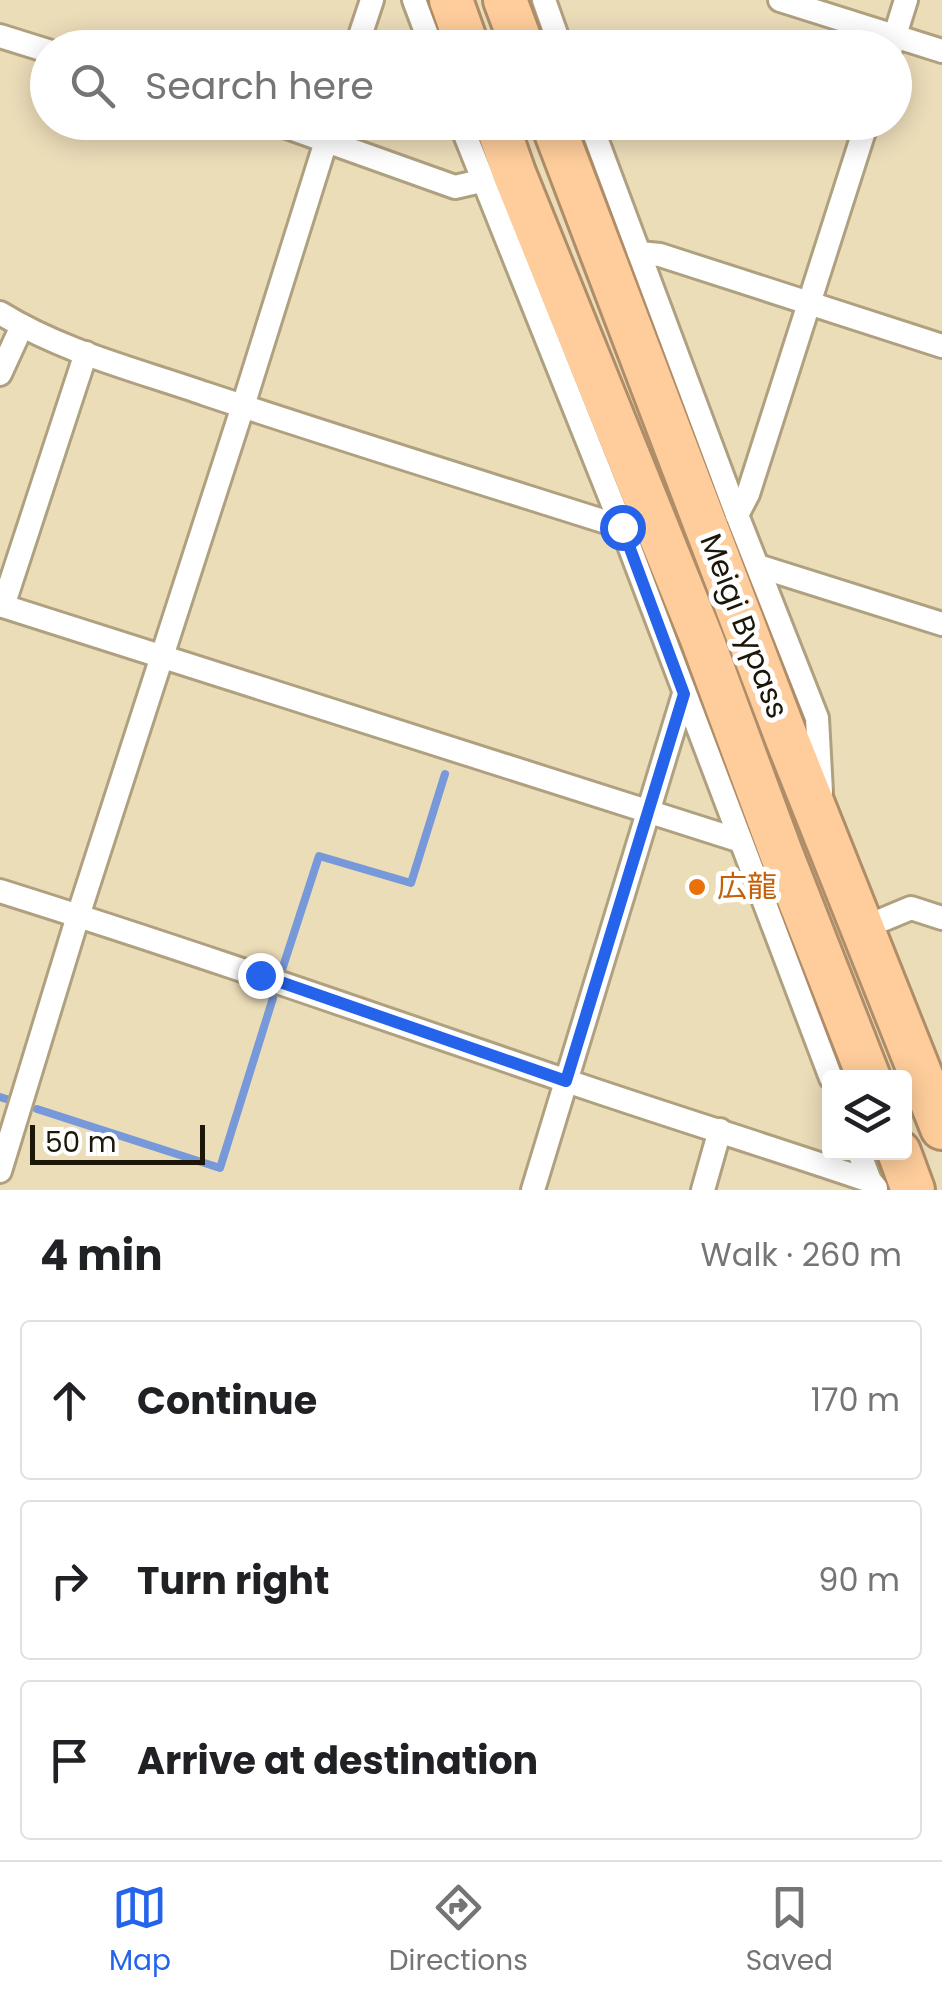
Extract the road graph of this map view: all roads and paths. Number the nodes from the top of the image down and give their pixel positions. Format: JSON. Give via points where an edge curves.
{"nodes":[{"id":1,"x":372,"y":0,"type":"edge"},
{"id":2,"x":414,"y":0,"type":"edge"},
{"id":3,"x":451,"y":0,"type":"edge"},
{"id":4,"x":505,"y":0,"type":"edge"},
{"id":5,"x":544,"y":0,"type":"edge"},
{"id":6,"x":780,"y":0,"type":"edge"},
{"id":7,"x":906,"y":0,"type":"edge"},
{"id":8,"x":362,"y":30,"type":"edge"},
{"id":9,"x":425,"y":30,"type":"edge"},
{"id":10,"x":462,"y":30,"type":"edge"},
{"id":11,"x":516,"y":30,"type":"edge"},
{"id":12,"x":555,"y":30,"type":"edge"},
{"id":13,"x":861,"y":30,"type":"edge"},
{"id":14,"x":897,"y":30,"type":"edge"},
{"id":15,"x":0,"y":36,"type":"edge"},
{"id":16,"x":30,"y":45,"type":"edge"},
{"id":17,"x":912,"y":45,"type":"edge"},
{"id":18,"x":942,"y":50,"type":"edge"},
{"id":19,"x":326,"y":140,"type":"edge"},
{"id":20,"x":349,"y":140,"type":"edge"},
{"id":21,"x":466,"y":140,"type":"edge"},
{"id":22,"x":502,"y":140,"type":"edge"},
{"id":23,"x":559,"y":140,"type":"edge"},
{"id":24,"x":597,"y":140,"type":"edge"},
{"id":25,"x":861,"y":140,"type":"edge"},
{"id":26,"x":481,"y":181,"type":"junction"},
{"id":27,"x":639,"y":253,"type":"junction"},
{"id":28,"x":809,"y":303,"type":"junction"},
{"id":29,"x":0,"y":312,"type":"edge"},
{"id":30,"x":22,"y":326,"type":"junction"},
{"id":31,"x":942,"y":346,"type":"edge"},
{"id":32,"x":86,"y":353,"type":"junction"},
{"id":33,"x":0,"y":374,"type":"edge"},
{"id":34,"x":243,"y":406,"type":"junction"},
{"id":35,"x":737,"y":515,"type":"junction"},
{"id":36,"x":622,"y":527,"type":"junction"},
{"id":37,"x":758,"y":566,"type":"junction"},
{"id":38,"x":1,"y":605,"type":"edge"},
{"id":39,"x":942,"y":624,"type":"edge"},
{"id":40,"x":162,"y":656,"type":"junction"},
{"id":41,"x":684,"y":694,"type":"junction"},
{"id":42,"x":647,"y":812,"type":"junction"},
{"id":43,"x":822,"y":827,"type":"junction"},
{"id":44,"x":742,"y":841,"type":"junction"},
{"id":45,"x":0,"y":891,"type":"edge"},
{"id":46,"x":78,"y":916,"type":"junction"},
{"id":47,"x":942,"y":918,"type":"edge"},
{"id":48,"x":863,"y":928,"type":"junction"},
{"id":49,"x":828,"y":1070,"type":"edge"},
{"id":50,"x":866,"y":1070,"type":"edge"},
{"id":51,"x":566,"y":1081,"type":"junction"},
{"id":52,"x":942,"y":1128,"type":"edge"},
{"id":53,"x":720,"y":1130,"type":"junction"},
{"id":54,"x":0,"y":1171,"type":"edge"},
{"id":55,"x":883,"y":1175,"type":"edge"},
{"id":56,"x":533,"y":1190,"type":"edge"},
{"id":57,"x":703,"y":1190,"type":"edge"},
{"id":58,"x":913,"y":1190,"type":"edge"}],
"edges":[{"from":1,"to":8,"type":"street"},
{"from":2,"to":9,"type":"street"},
{"from":3,"to":10,"type":"highway"},
{"from":4,"to":11,"type":"highway"},
{"from":5,"to":12,"type":"street"},
{"from":6,"to":13,"type":"street"},
{"from":7,"to":14,"type":"street"},
{"from":15,"to":16,"type":"street"},
{"from":17,"to":18,"type":"street"},
{"from":19,"to":34,"type":"street"},
{"from":20,"to":26,"type":"street","via":[[456,187]]},
{"from":21,"to":26,"type":"street"},
{"from":22,"to":50,"type":"highway","name":"Meigi Bypass"},
{"from":23,"to":43,"type":"highway","name":"Meigi Bypass"},
{"from":24,"to":27,"type":"street"},
{"from":25,"to":28,"type":"street"},
{"from":26,"to":36,"type":"street"},
{"from":27,"to":28,"type":"street"},
{"from":27,"to":35,"type":"street"},
{"from":28,"to":31,"type":"street"},
{"from":28,"to":35,"type":"street"},
{"from":29,"to":30,"type":"street"},
{"from":30,"to":32,"type":"street"},
{"from":30,"to":33,"type":"street"},
{"from":32,"to":34,"type":"street"},
{"from":32,"to":38,"type":"street"},
{"from":34,"to":36,"type":"street"},
{"from":34,"to":40,"type":"street"},
{"from":35,"to":37,"type":"street"},
{"from":36,"to":41,"type":"street"},
{"from":37,"to":39,"type":"street"},
{"from":37,"to":43,"type":"street","via":[[818,718]]},
{"from":38,"to":40,"type":"street"},
{"from":40,"to":42,"type":"street"},
{"from":40,"to":46,"type":"street"},
{"from":41,"to":42,"type":"street"},
{"from":41,"to":44,"type":"street"},
{"from":42,"to":44,"type":"street"},
{"from":42,"to":51,"type":"street"},
{"from":43,"to":48,"type":"highway","name":"Meigi Bypass"},
{"from":44,"to":49,"type":"street"},
{"from":45,"to":46,"type":"street"},
{"from":46,"to":51,"type":"street"},
{"from":46,"to":54,"type":"street"},
{"from":47,"to":48,"type":"street","via":[[910,908]]},
{"from":48,"to":52,"type":"highway","name":"Meigi Bypass"},
{"from":51,"to":53,"type":"street"},
{"from":51,"to":56,"type":"street"},
{"from":53,"to":55,"type":"street"},
{"from":53,"to":57,"type":"street"},
{"from":55,"to":58,"type":"highway"}]}
